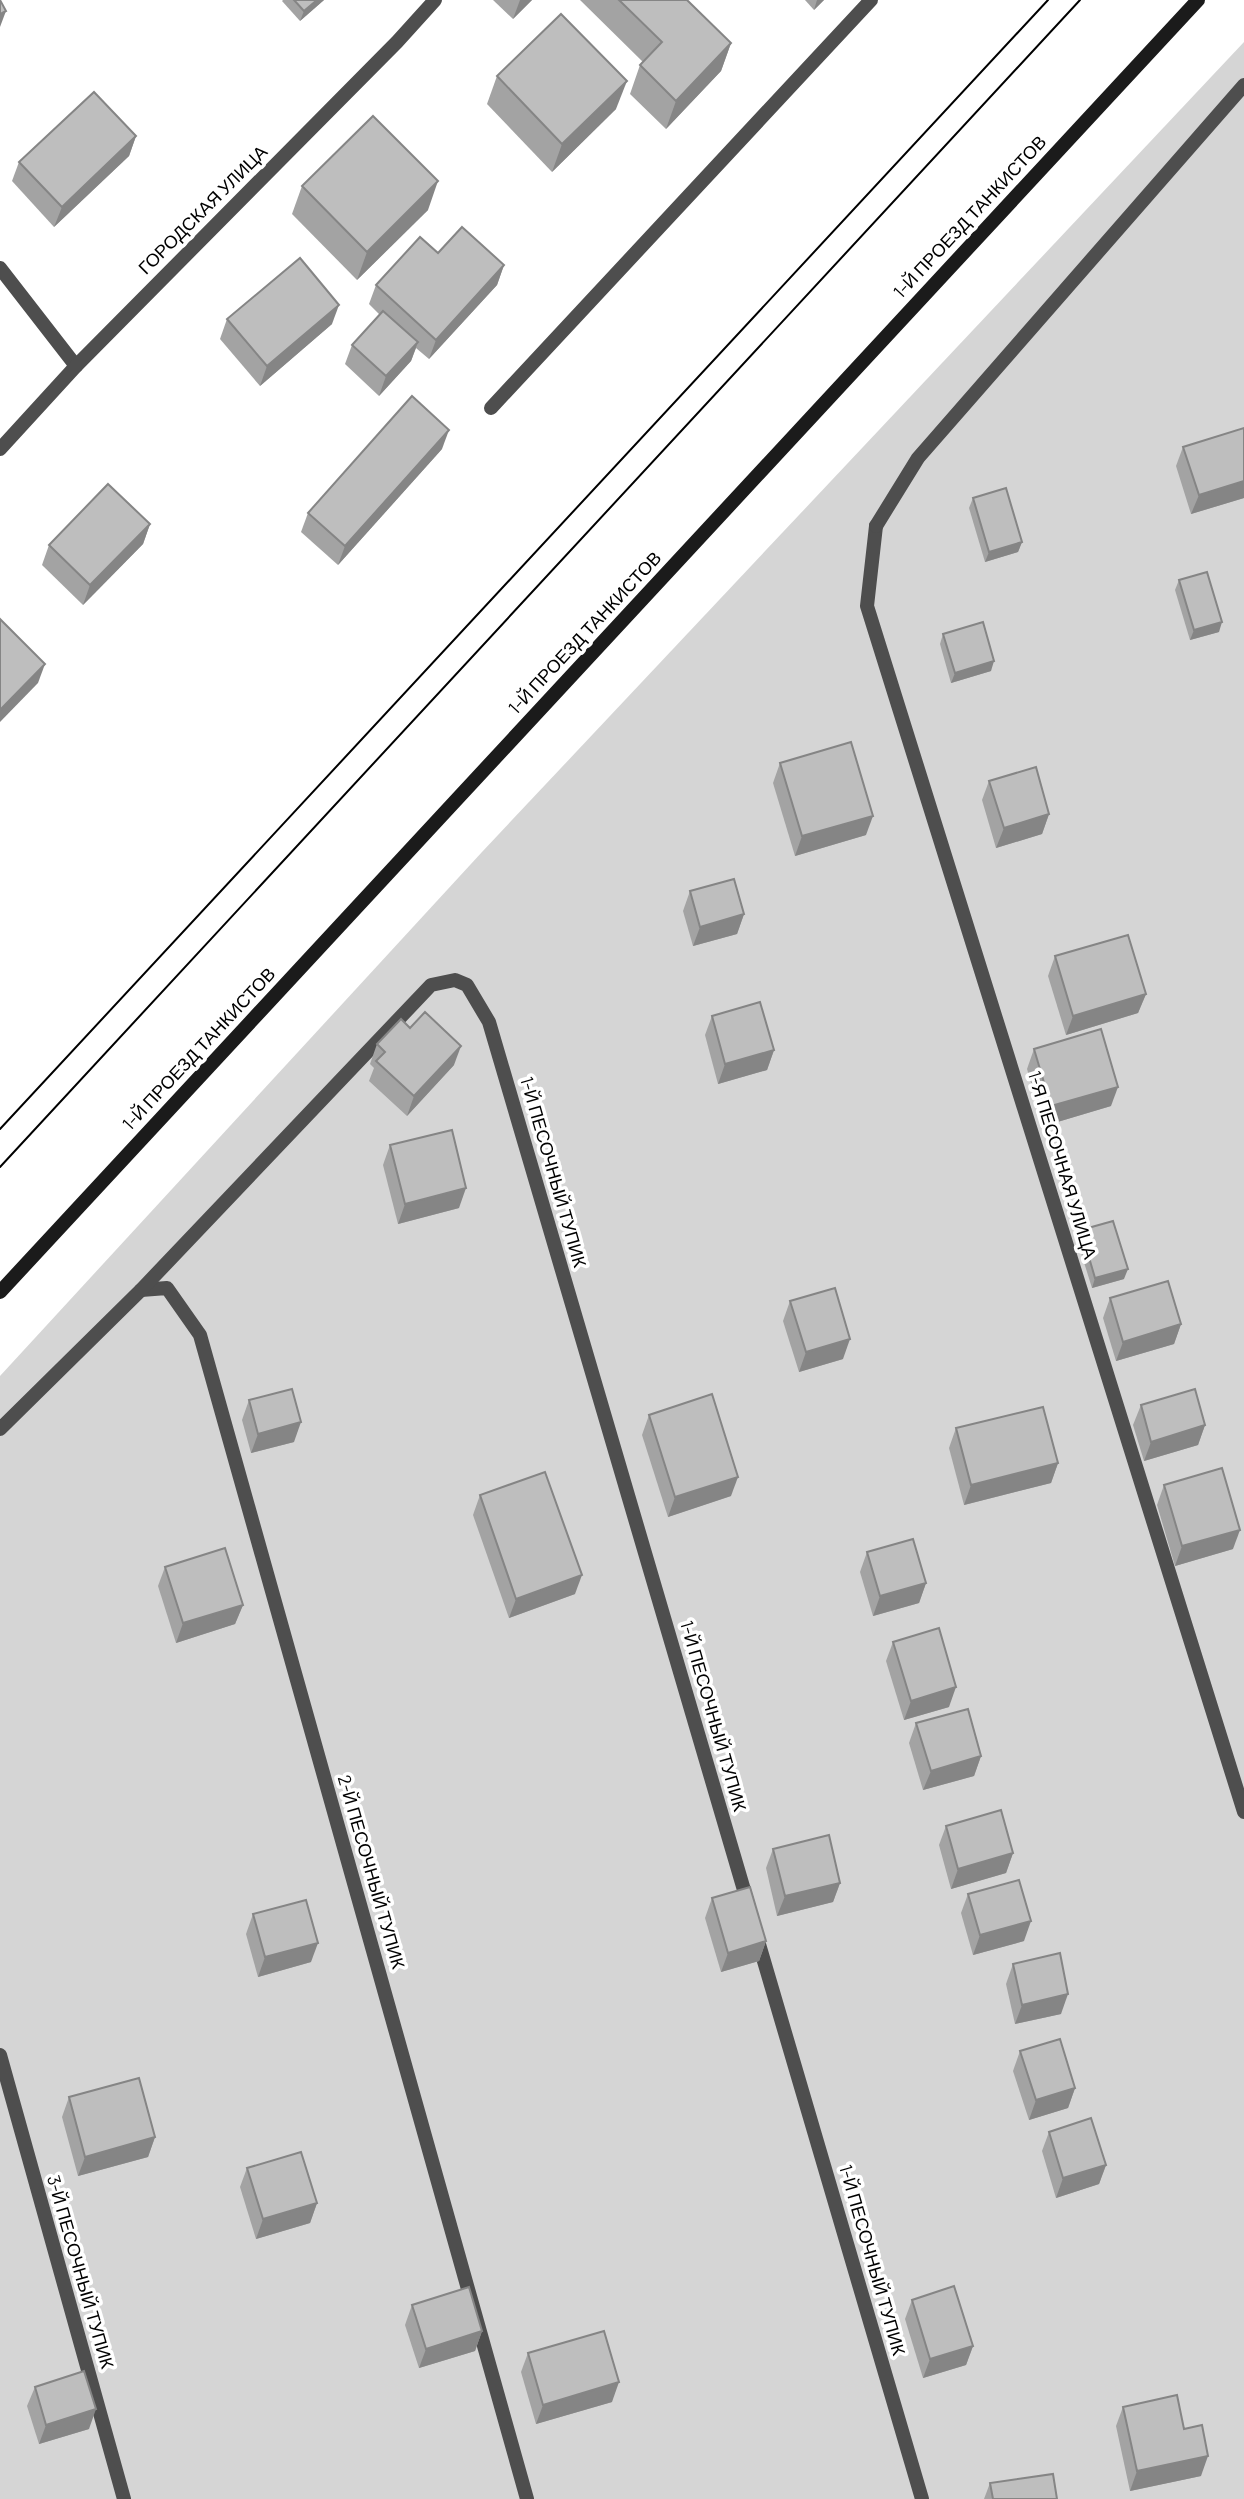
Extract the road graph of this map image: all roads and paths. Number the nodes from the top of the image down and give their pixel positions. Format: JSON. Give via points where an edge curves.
{"nodes":[{"id":1,"x":435,"y":0,"type":"edge"},
{"id":2,"x":871,"y":0,"type":"edge"},
{"id":3,"x":1198,"y":0,"type":"edge"},
{"id":4,"x":1244,"y":85,"type":"edge"},
{"id":5,"x":0,"y":268,"type":"edge"},
{"id":6,"x":76,"y":366,"type":"junction"},
{"id":7,"x":491,"y":408,"type":"dead end"},
{"id":8,"x":0,"y":449,"type":"edge"},
{"id":9,"x":141,"y":1290,"type":"junction"},
{"id":10,"x":0,"y":1292,"type":"edge"},
{"id":11,"x":0,"y":1429,"type":"edge"},
{"id":12,"x":1244,"y":1812,"type":"edge"},
{"id":13,"x":0,"y":2055,"type":"edge"},
{"id":14,"x":124,"y":2499,"type":"edge"},
{"id":15,"x":527,"y":2499,"type":"edge"},
{"id":16,"x":922,"y":2499,"type":"edge"}],
"edges":[{"from":1,"to":6,"type":"street","name":"ГОРОДСКАЯ УЛИЦА"},
{"from":2,"to":7,"type":"street"},
{"from":3,"to":10,"type":"main road","name":"1-Й ПРОЕЗД ТАНКИСТОВ"},
{"from":4,"to":12,"type":"street","name":"1-Я ПЕСОЧНАЯ УЛИЦА","via":[[918,458],[876,526],[867,606]]},
{"from":5,"to":6,"type":"street"},
{"from":6,"to":8,"type":"street","name":"ГОРОДСКАЯ УЛИЦА"},
{"from":9,"to":11,"type":"street"},
{"from":9,"to":15,"type":"street","name":"2-Й ПЕСОЧНЫЙ ТУПИК","via":[[167,1288],[200,1335]]},
{"from":9,"to":16,"type":"street","name":"1-Й ПЕСОЧНЫЙ ТУПИК","via":[[431,985],[455,980],[467,985],[489,1022]]},
{"from":13,"to":14,"type":"street","name":"3-Й ПЕСОЧНЫЙ ТУПИК"}]}
